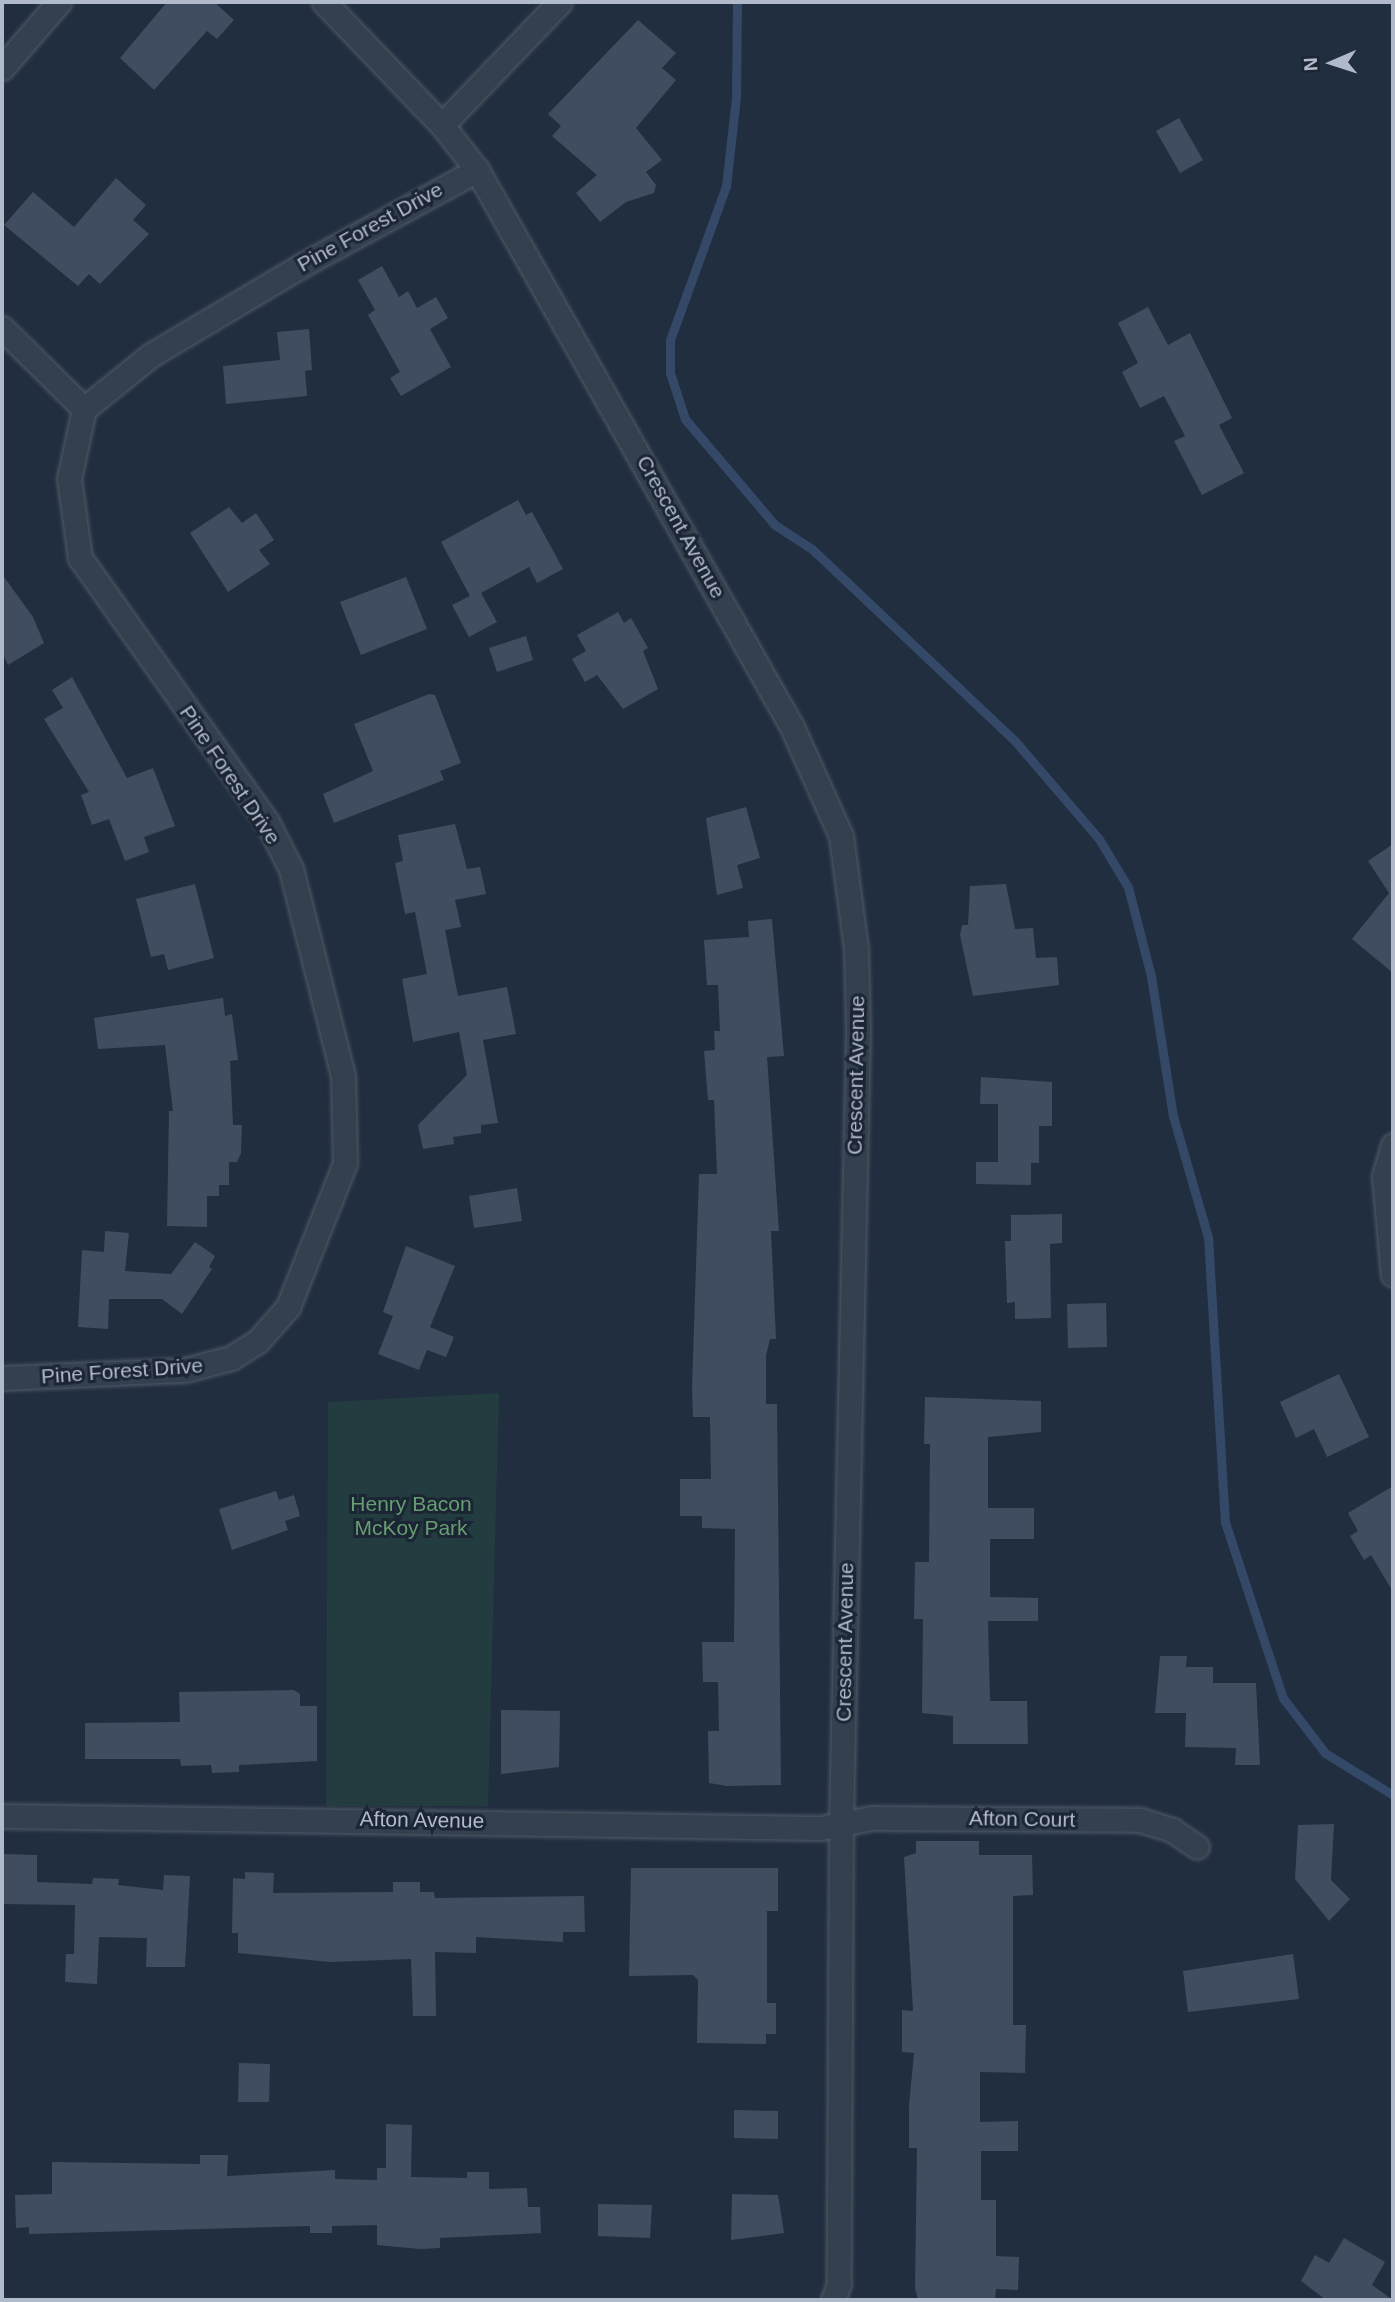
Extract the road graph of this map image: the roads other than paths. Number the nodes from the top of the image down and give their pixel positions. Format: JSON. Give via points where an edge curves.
{"nodes":[{"id":1,"x":60,"y":2,"type":"edge"},
{"id":2,"x":324,"y":2,"type":"edge"},
{"id":3,"x":559,"y":2,"type":"edge"},
{"id":4,"x":2,"y":68,"type":"edge"},
{"id":5,"x":442,"y":125,"type":"junction"},
{"id":6,"x":477,"y":170,"type":"junction"},
{"id":7,"x":2,"y":328,"type":"edge"},
{"id":8,"x":84,"y":410,"type":"junction"},
{"id":9,"x":1393,"y":1145,"type":"edge"},
{"id":10,"x":1393,"y":1275,"type":"edge"},
{"id":11,"x":2,"y":1378,"type":"edge"},
{"id":12,"x":2,"y":1816,"type":"edge"},
{"id":13,"x":841,"y":1826,"type":"junction"},
{"id":14,"x":1197,"y":1847,"type":"dead end"},
{"id":15,"x":833,"y":2300,"type":"edge"}],
"edges":[{"from":1,"to":4,"type":"street"},
{"from":2,"to":5,"type":"street","name":"Crescent Avenue"},
{"from":3,"to":5,"type":"street"},
{"from":5,"to":6,"type":"street","name":"Crescent Avenue"},
{"from":6,"to":8,"type":"street","name":"Pine Forest Drive","via":[[306,262],[151,355]]},
{"from":6,"to":13,"type":"street","name":"Crescent Avenue","via":[[792,727],[841,836],[856,949],[858,1031]]},
{"from":7,"to":8,"type":"street"},
{"from":8,"to":11,"type":"street","name":"Pine Forest Drive","via":[[69,478],[80,558],[267,822],[291,869],[343,1076],[345,1163],[288,1307],[248,1348],[211,1366],[185,1370]]},
{"from":9,"to":10,"type":"street","via":[[1384,1177]]},
{"from":12,"to":13,"type":"street","name":"Afton Avenue"},
{"from":13,"to":14,"type":"street","name":"Afton Court","via":[[872,1818],[1140,1820],[1172,1830]]},
{"from":13,"to":15,"type":"street","name":"Crescent Avenue","via":[[839,2284]]}]}
